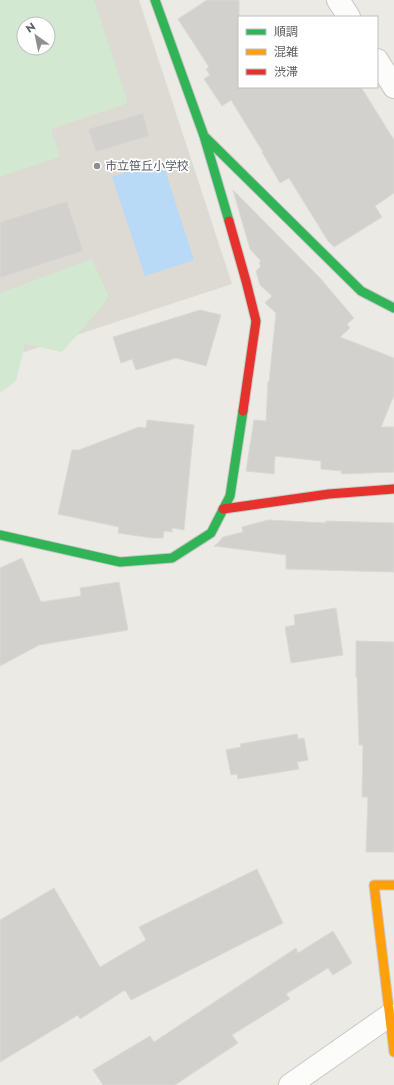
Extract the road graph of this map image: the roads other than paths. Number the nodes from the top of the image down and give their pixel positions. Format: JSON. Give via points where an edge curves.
{"nodes":[{"id":1,"x":155,"y":0,"type":"edge"},
{"id":2,"x":338,"y":0,"type":"edge"},
{"id":3,"x":348,"y":16,"type":"edge"},
{"id":4,"x":378,"y":62,"type":"edge"},
{"id":5,"x":394,"y":87,"type":"edge"},
{"id":6,"x":204,"y":136,"type":"junction"},
{"id":7,"x":394,"y":308,"type":"edge"},
{"id":8,"x":394,"y":489,"type":"edge"},
{"id":9,"x":223,"y":509,"type":"junction"},
{"id":10,"x":0,"y":535,"type":"edge"},
{"id":11,"x":394,"y":885,"type":"edge"},
{"id":12,"x":390,"y":1015,"type":"junction"},
{"id":13,"x":394,"y":1052,"type":"edge"},
{"id":14,"x":290,"y":1085,"type":"edge"}],
"edges":[{"from":1,"to":6,"type":"street"},
{"from":2,"to":3,"type":"street"},
{"from":4,"to":5,"type":"street"},
{"from":6,"to":7,"type":"street","via":[[361,292]]},
{"from":6,"to":9,"type":"street","via":[[256,321],[230,496]]},
{"from":8,"to":9,"type":"street","via":[[329,494]]},
{"from":9,"to":10,"type":"street","via":[[211,533],[172,558],[120,562]]},
{"from":11,"to":12,"type":"street","via":[[374,885]]},
{"from":12,"to":13,"type":"street"},
{"from":12,"to":14,"type":"street"}]}
